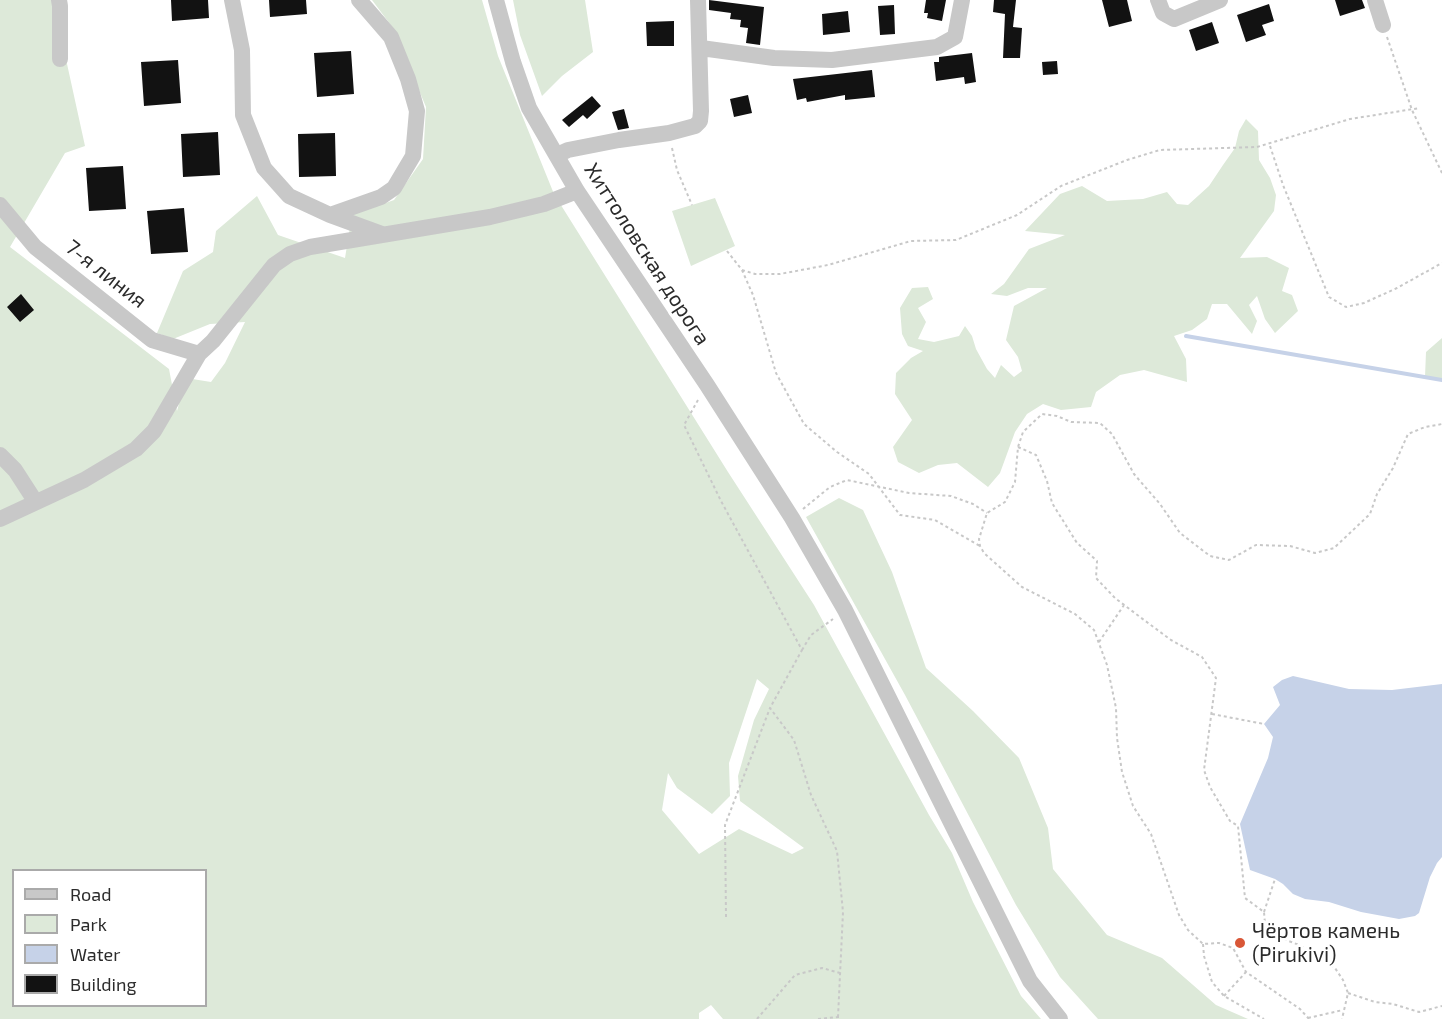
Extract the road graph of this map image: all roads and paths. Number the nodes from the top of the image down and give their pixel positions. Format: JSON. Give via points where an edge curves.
{"nodes":[{"id":1,"x":58,"y":0,"type":"edge"},
{"id":2,"x":232,"y":0,"type":"edge"},
{"id":3,"x":360,"y":0,"type":"edge"},
{"id":4,"x":496,"y":0,"type":"edge"},
{"id":5,"x":698,"y":0,"type":"edge"},
{"id":6,"x":962,"y":0,"type":"edge"},
{"id":7,"x":1158,"y":0,"type":"edge"},
{"id":8,"x":1220,"y":0,"type":"edge"},
{"id":9,"x":1375,"y":0,"type":"edge"},
{"id":10,"x":1383,"y":25,"type":"joint"},
{"id":11,"x":700,"y":48,"type":"junction"},
{"id":12,"x":60,"y":59,"type":"dead end"},
{"id":13,"x":1420,"y":108,"type":"dead end"},
{"id":14,"x":1412,"y":110,"type":"junction"},
{"id":15,"x":669,"y":134,"type":"junction"},
{"id":16,"x":1270,"y":145,"type":"junction"},
{"id":17,"x":557,"y":155,"type":"junction"},
{"id":18,"x":1442,"y":173,"type":"edge"},
{"id":19,"x":577,"y":191,"type":"junction"},
{"id":20,"x":0,"y":205,"type":"edge"},
{"id":21,"x":692,"y":205,"type":"dead end"},
{"id":22,"x":330,"y":215,"type":"junction"},
{"id":23,"x":386,"y":236,"type":"junction"},
{"id":24,"x":727,"y":251,"type":"dead end"},
{"id":25,"x":1442,"y":263,"type":"edge"},
{"id":26,"x":742,"y":270,"type":"junction"},
{"id":27,"x":199,"y":354,"type":"junction"},
{"id":28,"x":706,"y":385,"type":"junction"},
{"id":29,"x":1442,"y":424,"type":"edge"},
{"id":30,"x":1018,"y":447,"type":"junction"},
{"id":31,"x":0,"y":455,"type":"edge"},
{"id":32,"x":879,"y":488,"type":"junction"},
{"id":33,"x":35,"y":501,"type":"junction"},
{"id":34,"x":987,"y":513,"type":"junction"},
{"id":35,"x":792,"y":518,"type":"junction"},
{"id":36,"x":0,"y":519,"type":"edge"},
{"id":37,"x":980,"y":546,"type":"junction"},
{"id":38,"x":1124,"y":605,"type":"junction"},
{"id":39,"x":845,"y":610,"type":"junction"},
{"id":40,"x":1098,"y":642,"type":"junction"},
{"id":41,"x":802,"y":650,"type":"junction"},
{"id":42,"x":770,"y":708,"type":"junction"},
{"id":43,"x":1212,"y":714,"type":"junction"},
{"id":44,"x":1264,"y":724,"type":"dead end"},
{"id":45,"x":1275,"y":879,"type":"dead end"},
{"id":46,"x":1264,"y":912,"type":"junction"},
{"id":47,"x":726,"y":916,"type":"dead end"},
{"id":48,"x":1203,"y":944,"type":"junction"},
{"id":49,"x":1245,"y":972,"type":"junction"},
{"id":50,"x":840,"y":973,"type":"junction"},
{"id":51,"x":1348,"y":993,"type":"junction"},
{"id":52,"x":1224,"y":996,"type":"junction"},
{"id":53,"x":1442,"y":1006,"type":"edge"},
{"id":54,"x":1344,"y":1010,"type":"junction"},
{"id":55,"x":838,"y":1018,"type":"edge"},
{"id":56,"x":1308,"y":1018,"type":"edge"},
{"id":57,"x":758,"y":1019,"type":"edge"},
{"id":58,"x":818,"y":1019,"type":"edge"},
{"id":59,"x":1060,"y":1019,"type":"edge"},
{"id":60,"x":1264,"y":1019,"type":"edge"},
{"id":61,"x":1342,"y":1019,"type":"edge"}],
"edges":[{"from":1,"to":12,"type":"street"},
{"from":2,"to":22,"type":"street","via":[[242,50],[243,115],[264,168],[289,196]]},
{"from":3,"to":22,"type":"street","via":[[391,38],[408,79],[417,111],[413,156],[387,193]]},
{"from":4,"to":17,"type":"street","name":"Хиттоловская дорога","via":[[529,108]]},
{"from":5,"to":11,"type":"street"},
{"from":6,"to":11,"type":"street","via":[[955,37],[937,47],[832,60],[774,58]]},
{"from":7,"to":8,"type":"street","via":[[1163,13],[1174,19]]},
{"from":9,"to":10,"type":"street"},
{"from":10,"to":14,"type":"path"},
{"from":11,"to":15,"type":"street","via":[[700,121]]},
{"from":13,"to":14,"type":"path"},
{"from":14,"to":16,"type":"path","via":[[1350,119]]},
{"from":14,"to":18,"type":"path"},
{"from":15,"to":17,"type":"street","via":[[619,140]]},
{"from":15,"to":21,"type":"path"},
{"from":16,"to":25,"type":"path","via":[[1329,297],[1346,306],[1364,303]]},
{"from":16,"to":26,"type":"path","via":[[1160,150],[1061,186],[1017,215],[956,240],[911,241],[780,274]]},
{"from":17,"to":19,"type":"street","name":"Хиттоловская дорога"},
{"from":19,"to":23,"type":"street","via":[[544,204]]},
{"from":19,"to":28,"type":"street","name":"Хиттоловская дорога"},
{"from":20,"to":27,"type":"street","name":"7-я линия","via":[[35,247],[152,340]]},
{"from":22,"to":23,"type":"street"},
{"from":23,"to":27,"type":"street","via":[[291,254],[274,265]]},
{"from":24,"to":26,"type":"path"},
{"from":26,"to":32,"type":"path","via":[[776,373],[804,424],[869,474]]},
{"from":27,"to":33,"type":"street","via":[[154,431],[136,449],[84,480]]},
{"from":28,"to":35,"type":"street","name":"Хиттоловская дорога"},
{"from":28,"to":41,"type":"path","via":[[684,425]]},
{"from":29,"to":30,"type":"path","via":[[1408,434],[1370,514],[1334,548],[1315,553],[1290,546],[1256,545],[1229,560],[1210,556],[1180,533],[1134,474],[1112,434],[1100,423],[1071,422],[1042,414],[1023,432]]},
{"from":30,"to":34,"type":"path","via":[[1015,482],[1005,502]]},
{"from":30,"to":38,"type":"path","via":[[1036,455],[1052,503],[1077,543],[1097,561],[1096,578]]},
{"from":31,"to":33,"type":"street"},
{"from":32,"to":34,"type":"path","via":[[951,496]]},
{"from":32,"to":35,"type":"path","via":[[847,480],[830,487]]},
{"from":32,"to":37,"type":"path","via":[[900,514],[935,520]]},
{"from":33,"to":36,"type":"street"},
{"from":34,"to":37,"type":"path"},
{"from":35,"to":39,"type":"street","name":"Хиттоловская дорога"},
{"from":37,"to":40,"type":"path","via":[[1022,587],[1075,614],[1094,630]]},
{"from":38,"to":40,"type":"path"},
{"from":38,"to":43,"type":"path","via":[[1171,640],[1202,657],[1216,678]]},
{"from":39,"to":41,"type":"path","via":[[812,635]]},
{"from":39,"to":59,"type":"street","name":"Хиттоловская дорога","via":[[1030,981]]},
{"from":40,"to":48,"type":"path","via":[[1107,665],[1122,772],[1133,806],[1151,834],[1179,915]]},
{"from":41,"to":42,"type":"path"},
{"from":42,"to":47,"type":"path","via":[[725,825]]},
{"from":42,"to":50,"type":"path","via":[[794,740],[811,795],[837,851],[843,912]]},
{"from":43,"to":44,"type":"path"},
{"from":43,"to":46,"type":"path","via":[[1204,770],[1230,821],[1238,826],[1245,898]]},
{"from":45,"to":46,"type":"path"},
{"from":46,"to":51,"type":"path","via":[[1265,924],[1276,936],[1318,955],[1335,968]]},
{"from":48,"to":49,"type":"path","via":[[1219,943],[1233,948]]},
{"from":48,"to":52,"type":"path","via":[[1212,982]]},
{"from":49,"to":52,"type":"path"},
{"from":49,"to":56,"type":"path"},
{"from":50,"to":55,"type":"path"},
{"from":50,"to":57,"type":"path","via":[[822,968],[795,975]]},
{"from":51,"to":53,"type":"path","via":[[1419,1012]]},
{"from":51,"to":54,"type":"path"},
{"from":52,"to":60,"type":"path"},
{"from":54,"to":56,"type":"path"},
{"from":54,"to":61,"type":"path"},
{"from":55,"to":58,"type":"path"}]}
